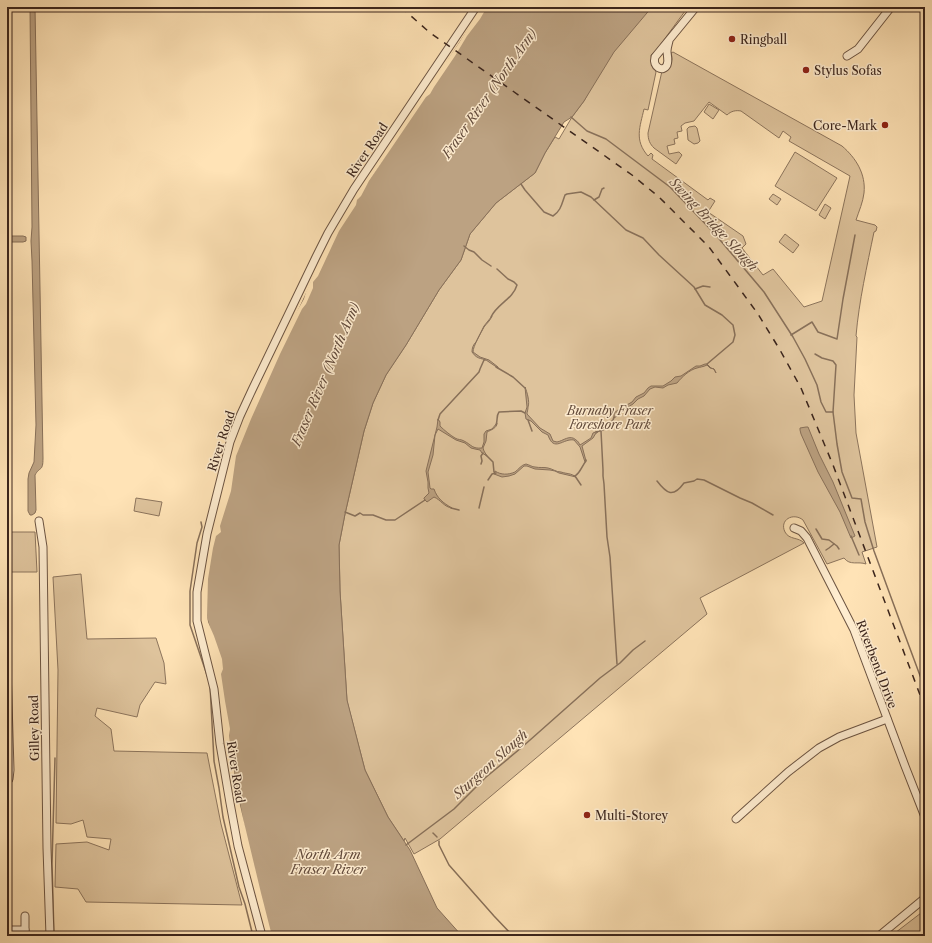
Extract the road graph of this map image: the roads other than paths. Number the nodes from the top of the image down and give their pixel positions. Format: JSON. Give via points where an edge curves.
{"nodes":[{"id":1,"x":476,"y":7,"type":"edge"},
{"id":2,"x":696,"y":7,"type":"edge"},
{"id":3,"x":890,"y":7,"type":"edge"},
{"id":4,"x":669,"y":41,"type":"dead end"},
{"id":5,"x":847,"y":56,"type":"dead end"},
{"id":6,"x":39,"y":520,"type":"dead end"},
{"id":7,"x":794,"y":528,"type":"dead end"},
{"id":8,"x":7,"y":667,"type":"edge"},
{"id":9,"x":887,"y":719,"type":"junction"},
{"id":10,"x":7,"y":780,"type":"edge"},
{"id":11,"x":925,"y":817,"type":"edge"},
{"id":12,"x":736,"y":819,"type":"dead end"},
{"id":13,"x":925,"y":899,"type":"edge"},
{"id":14,"x":25,"y":916,"type":"dead end"},
{"id":15,"x":7,"y":930,"type":"edge"},
{"id":16,"x":25,"y":933,"type":"edge"},
{"id":17,"x":50,"y":936,"type":"edge"},
{"id":18,"x":262,"y":936,"type":"edge"},
{"id":19,"x":879,"y":936,"type":"edge"}],
"edges":[{"from":1,"to":18,"type":"street","name":"River Road","via":[[354,189],[328,233],[240,416],[228,450],[207,534],[197,592],[198,621],[214,689],[221,752],[238,846]]},
{"from":2,"to":4,"type":"street"},
{"from":3,"to":5,"type":"street","via":[[858,49]]},
{"from":6,"to":17,"type":"street","name":"Gilley Road","via":[[43,547]]},
{"from":7,"to":9,"type":"street","name":"Riverbend Drive","via":[[807,538],[854,630]]},
{"from":8,"to":10,"type":"street","via":[[10,770]]},
{"from":9,"to":11,"type":"street","name":"Riverbend Drive"},
{"from":9,"to":12,"type":"street","via":[[819,748]]},
{"from":13,"to":19,"type":"street"},
{"from":14,"to":16,"type":"street"},
{"from":15,"to":16,"type":"street"}]}
